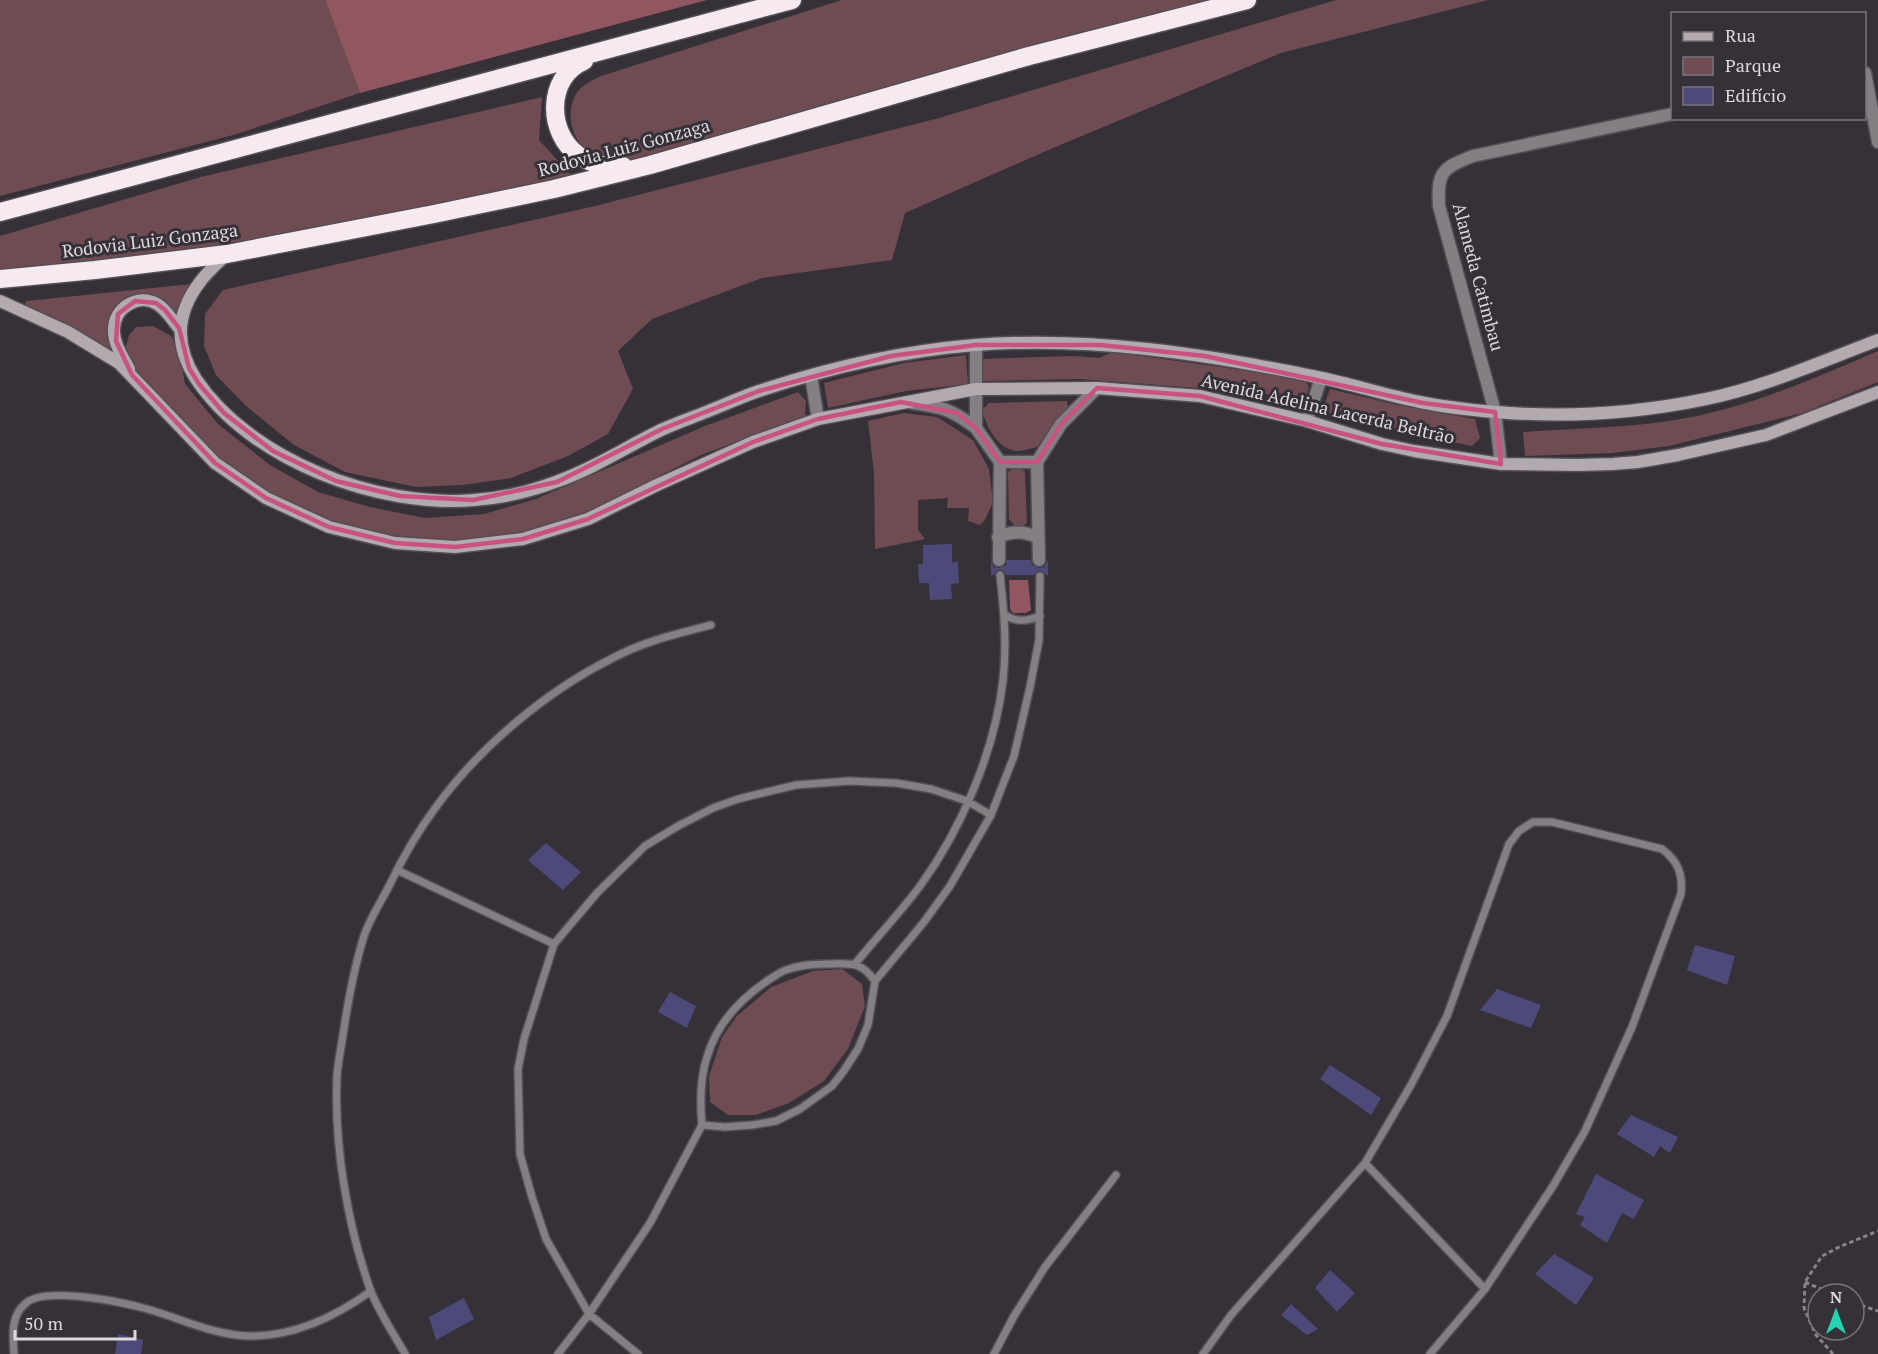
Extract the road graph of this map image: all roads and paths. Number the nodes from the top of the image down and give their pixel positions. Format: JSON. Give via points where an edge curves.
{"nodes":[{"id":1,"x":792,"y":0,"type":"edge"},
{"id":2,"x":1247,"y":0,"type":"edge"},
{"id":3,"x":622,"y":46,"type":"junction"},
{"id":4,"x":1869,"y":72,"type":"edge"},
{"id":5,"x":1671,"y":114,"type":"edge"},
{"id":6,"x":1878,"y":142,"type":"edge"},
{"id":7,"x":650,"y":165,"type":"junction"},
{"id":8,"x":0,"y":212,"type":"edge"},
{"id":9,"x":227,"y":254,"type":"junction"},
{"id":10,"x":0,"y":279,"type":"edge"},
{"id":11,"x":0,"y":301,"type":"edge"},
{"id":12,"x":178,"y":328,"type":"junction"},
{"id":13,"x":1878,"y":340,"type":"edge"},
{"id":14,"x":976,"y":345,"type":"junction"},
{"id":15,"x":132,"y":375,"type":"junction"},
{"id":16,"x":811,"y":376,"type":"junction"},
{"id":17,"x":1321,"y":378,"type":"junction"},
{"id":18,"x":1097,"y":388,"type":"junction"},
{"id":19,"x":976,"y":389,"type":"junction"},
{"id":20,"x":1878,"y":392,"type":"edge"},
{"id":21,"x":901,"y":402,"type":"junction"},
{"id":22,"x":1495,"y":412,"type":"junction"},
{"id":23,"x":818,"y":419,"type":"junction"},
{"id":24,"x":1307,"y":421,"type":"junction"},
{"id":25,"x":976,"y":428,"type":"junction"},
{"id":26,"x":1000,"y":462,"type":"junction"},
{"id":27,"x":1037,"y":462,"type":"junction"},
{"id":28,"x":1501,"y":464,"type":"junction"},
{"id":29,"x":998,"y":537,"type":"junction"},
{"id":30,"x":1037,"y":537,"type":"junction"},
{"id":31,"x":999,"y":560,"type":"dead end"},
{"id":32,"x":1039,"y":560,"type":"dead end"},
{"id":33,"x":1000,"y":575,"type":"dead end"},
{"id":34,"x":1040,"y":576,"type":"dead end"},
{"id":35,"x":1004,"y":614,"type":"junction"},
{"id":36,"x":1040,"y":616,"type":"junction"},
{"id":37,"x":711,"y":625,"type":"dead end"},
{"id":38,"x":967,"y":801,"type":"junction"},
{"id":39,"x":991,"y":815,"type":"junction"},
{"id":40,"x":397,"y":870,"type":"junction"},
{"id":41,"x":554,"y":944,"type":"junction"},
{"id":42,"x":855,"y":964,"type":"junction"},
{"id":43,"x":875,"y":981,"type":"junction"},
{"id":44,"x":702,"y":1125,"type":"junction"},
{"id":45,"x":1365,"y":1163,"type":"junction"},
{"id":46,"x":1116,"y":1175,"type":"dead end"},
{"id":47,"x":1878,"y":1231,"type":"edge"},
{"id":48,"x":1805,"y":1282,"type":"joint"},
{"id":49,"x":1485,"y":1289,"type":"junction"},
{"id":50,"x":371,"y":1291,"type":"junction"},
{"id":51,"x":589,"y":1314,"type":"junction"},
{"id":52,"x":14,"y":1354,"type":"edge"},
{"id":53,"x":405,"y":1354,"type":"edge"},
{"id":54,"x":558,"y":1354,"type":"edge"},
{"id":55,"x":639,"y":1354,"type":"edge"},
{"id":56,"x":994,"y":1354,"type":"edge"},
{"id":57,"x":1203,"y":1354,"type":"edge"},
{"id":58,"x":1431,"y":1354,"type":"edge"},
{"id":59,"x":1833,"y":1354,"type":"edge"}],
"edges":[{"from":1,"to":3,"type":"highway"},
{"from":2,"to":7,"type":"highway","name":"Rodovia Luiz Gonzaga","via":[[1029,56]]},
{"from":3,"to":7,"type":"highway","via":[[566,72],[554,107],[557,125],[565,142],[594,164]]},
{"from":3,"to":8,"type":"highway"},
{"from":4,"to":6,"type":"street"},
{"from":5,"to":22,"type":"street","name":"Alameda Catimbau","via":[[1473,156],[1442,172],[1439,206]]},
{"from":7,"to":9,"type":"highway","name":"Rodovia Luiz Gonzaga","via":[[532,194]]},
{"from":9,"to":10,"type":"highway","name":"Rodovia Luiz Gonzaga"},
{"from":9,"to":12,"type":"main road","via":[[200,281]]},
{"from":11,"to":15,"type":"main road","name":"Avenida Adelina Lacerda Beltrão","via":[[68,332]]},
{"from":12,"to":15,"type":"main road","via":[[156,303],[135,301],[124,307],[114,329]]},
{"from":12,"to":16,"type":"main road","name":"Avenida Adelina Lacerda Beltrão","via":[[189,368],[200,384],[224,413],[273,451],[336,481],[426,499],[473,500],[526,492],[592,468],[662,429],[759,391]]},
{"from":13,"to":22,"type":"main road","name":"Avenida Adelina Lacerda Beltrão","via":[[1709,399],[1627,411]]},
{"from":14,"to":16,"type":"main road","name":"Avenida Adelina Lacerda Beltrão","via":[[891,356]]},
{"from":14,"to":17,"type":"main road","name":"Avenida Adelina Lacerda Beltrão","via":[[1112,346],[1205,356]]},
{"from":14,"to":19,"type":"street"},
{"from":15,"to":23,"type":"main road","name":"Avenida Adelina Lacerda Beltrão","via":[[215,464],[266,498],[329,527],[395,543],[455,547],[523,538],[588,519],[753,442]]},
{"from":16,"to":23,"type":"street"},
{"from":17,"to":22,"type":"main road","name":"Avenida Adelina Lacerda Beltrão","via":[[1423,403]]},
{"from":17,"to":24,"type":"street"},
{"from":18,"to":19,"type":"main road","name":"Avenida Adelina Lacerda Beltrão"},
{"from":18,"to":24,"type":"main road","name":"Avenida Adelina Lacerda Beltrão","via":[[1200,396]]},
{"from":18,"to":27,"type":"street","via":[[1061,424]]},
{"from":19,"to":21,"type":"main road","name":"Avenida Adelina Lacerda Beltrão"},
{"from":19,"to":25,"type":"street"},
{"from":20,"to":28,"type":"main road","name":"Avenida Adelina Lacerda Beltrão","via":[[1766,435],[1678,455],[1613,464]]},
{"from":21,"to":23,"type":"main road","name":"Avenida Adelina Lacerda Beltrão"},
{"from":21,"to":25,"type":"street","via":[[944,408]]},
{"from":22,"to":28,"type":"street"},
{"from":24,"to":28,"type":"main road","name":"Avenida Adelina Lacerda Beltrão","via":[[1382,444]]},
{"from":25,"to":26,"type":"street"},
{"from":26,"to":27,"type":"street"},
{"from":26,"to":29,"type":"street"},
{"from":27,"to":30,"type":"street"},
{"from":29,"to":30,"type":"street","via":[[1018,531]]},
{"from":29,"to":31,"type":"street"},
{"from":30,"to":32,"type":"street"},
{"from":33,"to":35,"type":"lane"},
{"from":34,"to":36,"type":"lane"},
{"from":35,"to":36,"type":"lane","via":[[1011,620],[1023,621]]},
{"from":35,"to":38,"type":"lane","via":[[1003,680],[983,764]]},
{"from":36,"to":39,"type":"lane","via":[[1039,640],[1014,756]]},
{"from":37,"to":40,"type":"lane","via":[[658,639],[611,658],[540,704],[457,780]]},
{"from":38,"to":39,"type":"lane"},
{"from":38,"to":41,"type":"lane","via":[[896,783],[849,781],[796,785],[738,799],[713,808],[645,846],[597,892]]},
{"from":38,"to":42,"type":"lane","via":[[946,845],[919,887]]},
{"from":39,"to":43,"type":"lane","via":[[950,886]]},
{"from":40,"to":41,"type":"lane"},
{"from":40,"to":50,"type":"lane","via":[[365,933],[348,1002],[337,1075],[344,1178],[352,1228]]},
{"from":41,"to":51,"type":"lane","via":[[518,1069],[520,1154],[546,1239]]},
{"from":42,"to":43,"type":"lane"},
{"from":42,"to":44,"type":"lane","via":[[810,964],[784,970],[734,1008],[706,1057],[699,1102]]},
{"from":43,"to":44,"type":"lane","via":[[868,1024],[858,1049],[832,1086],[776,1121],[725,1127]]},
{"from":44,"to":51,"type":"lane","via":[[650,1223]]},
{"from":45,"to":49,"type":"lane"},
{"from":45,"to":49,"type":"lane","via":[[1447,1016],[1509,844],[1520,831],[1533,822],[1552,822],[1662,849],[1672,856],[1680,869],[1681,894],[1632,1027],[1585,1131]]},
{"from":45,"to":57,"type":"lane","via":[[1231,1316]]},
{"from":46,"to":56,"type":"lane","via":[[1045,1267]]},
{"from":47,"to":48,"type":"path","via":[[1822,1256]]},
{"from":48,"to":59,"type":"path","via":[[1804,1308],[1816,1335]]},
{"from":49,"to":58,"type":"lane"},
{"from":50,"to":52,"type":"lane","via":[[319,1322],[283,1333],[248,1336],[206,1329],[135,1306],[78,1296],[39,1296],[26,1303],[16,1316]]},
{"from":50,"to":53,"type":"lane"},
{"from":51,"to":54,"type":"lane"},
{"from":51,"to":55,"type":"lane"}]}
